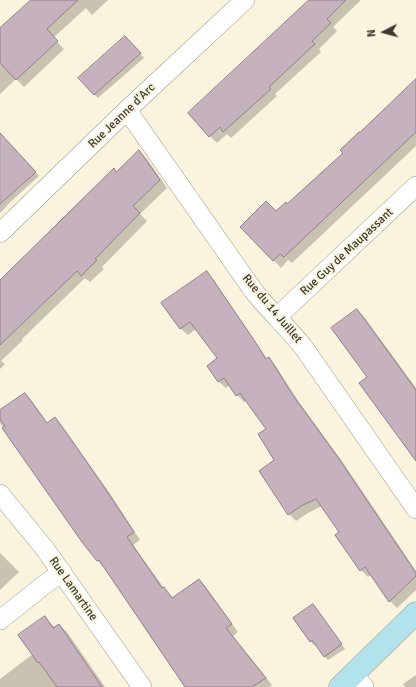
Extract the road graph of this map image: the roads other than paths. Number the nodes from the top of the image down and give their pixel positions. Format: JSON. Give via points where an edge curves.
{"nodes":[{"id":1,"x":245,"y":0,"type":"edge"},
{"id":2,"x":127,"y":110,"type":"junction"},
{"id":3,"x":416,"y":186,"type":"edge"},
{"id":4,"x":0,"y":233,"type":"edge"},
{"id":5,"x":277,"y":317,"type":"junction"},
{"id":6,"x":0,"y":494,"type":"edge"},
{"id":7,"x":416,"y":509,"type":"edge"},
{"id":8,"x":62,"y":572,"type":"junction"},
{"id":9,"x":416,"y":613,"type":"edge"},
{"id":10,"x":0,"y":620,"type":"edge"},
{"id":11,"x":353,"y":683,"type":"edge"},
{"id":12,"x":142,"y":687,"type":"edge"}],
"edges":[{"from":1,"to":2,"type":"street","name":"Rue Jeanne d'Arc"},
{"from":2,"to":4,"type":"street","name":"Rue Jeanne d'Arc"},
{"from":2,"to":5,"type":"street","name":"Rue du 14 Juillet","via":[[255,293]]},
{"from":3,"to":5,"type":"street","name":"Rue Guy de Maupassant"},
{"from":5,"to":7,"type":"street","name":"Rue du 14 Juillet","via":[[304,348]]},
{"from":6,"to":8,"type":"street","name":"Rue Lamartine"},
{"from":8,"to":10,"type":"street"},
{"from":8,"to":12,"type":"street","name":"Rue Lamartine"},
{"from":9,"to":11,"type":"street"}]}
